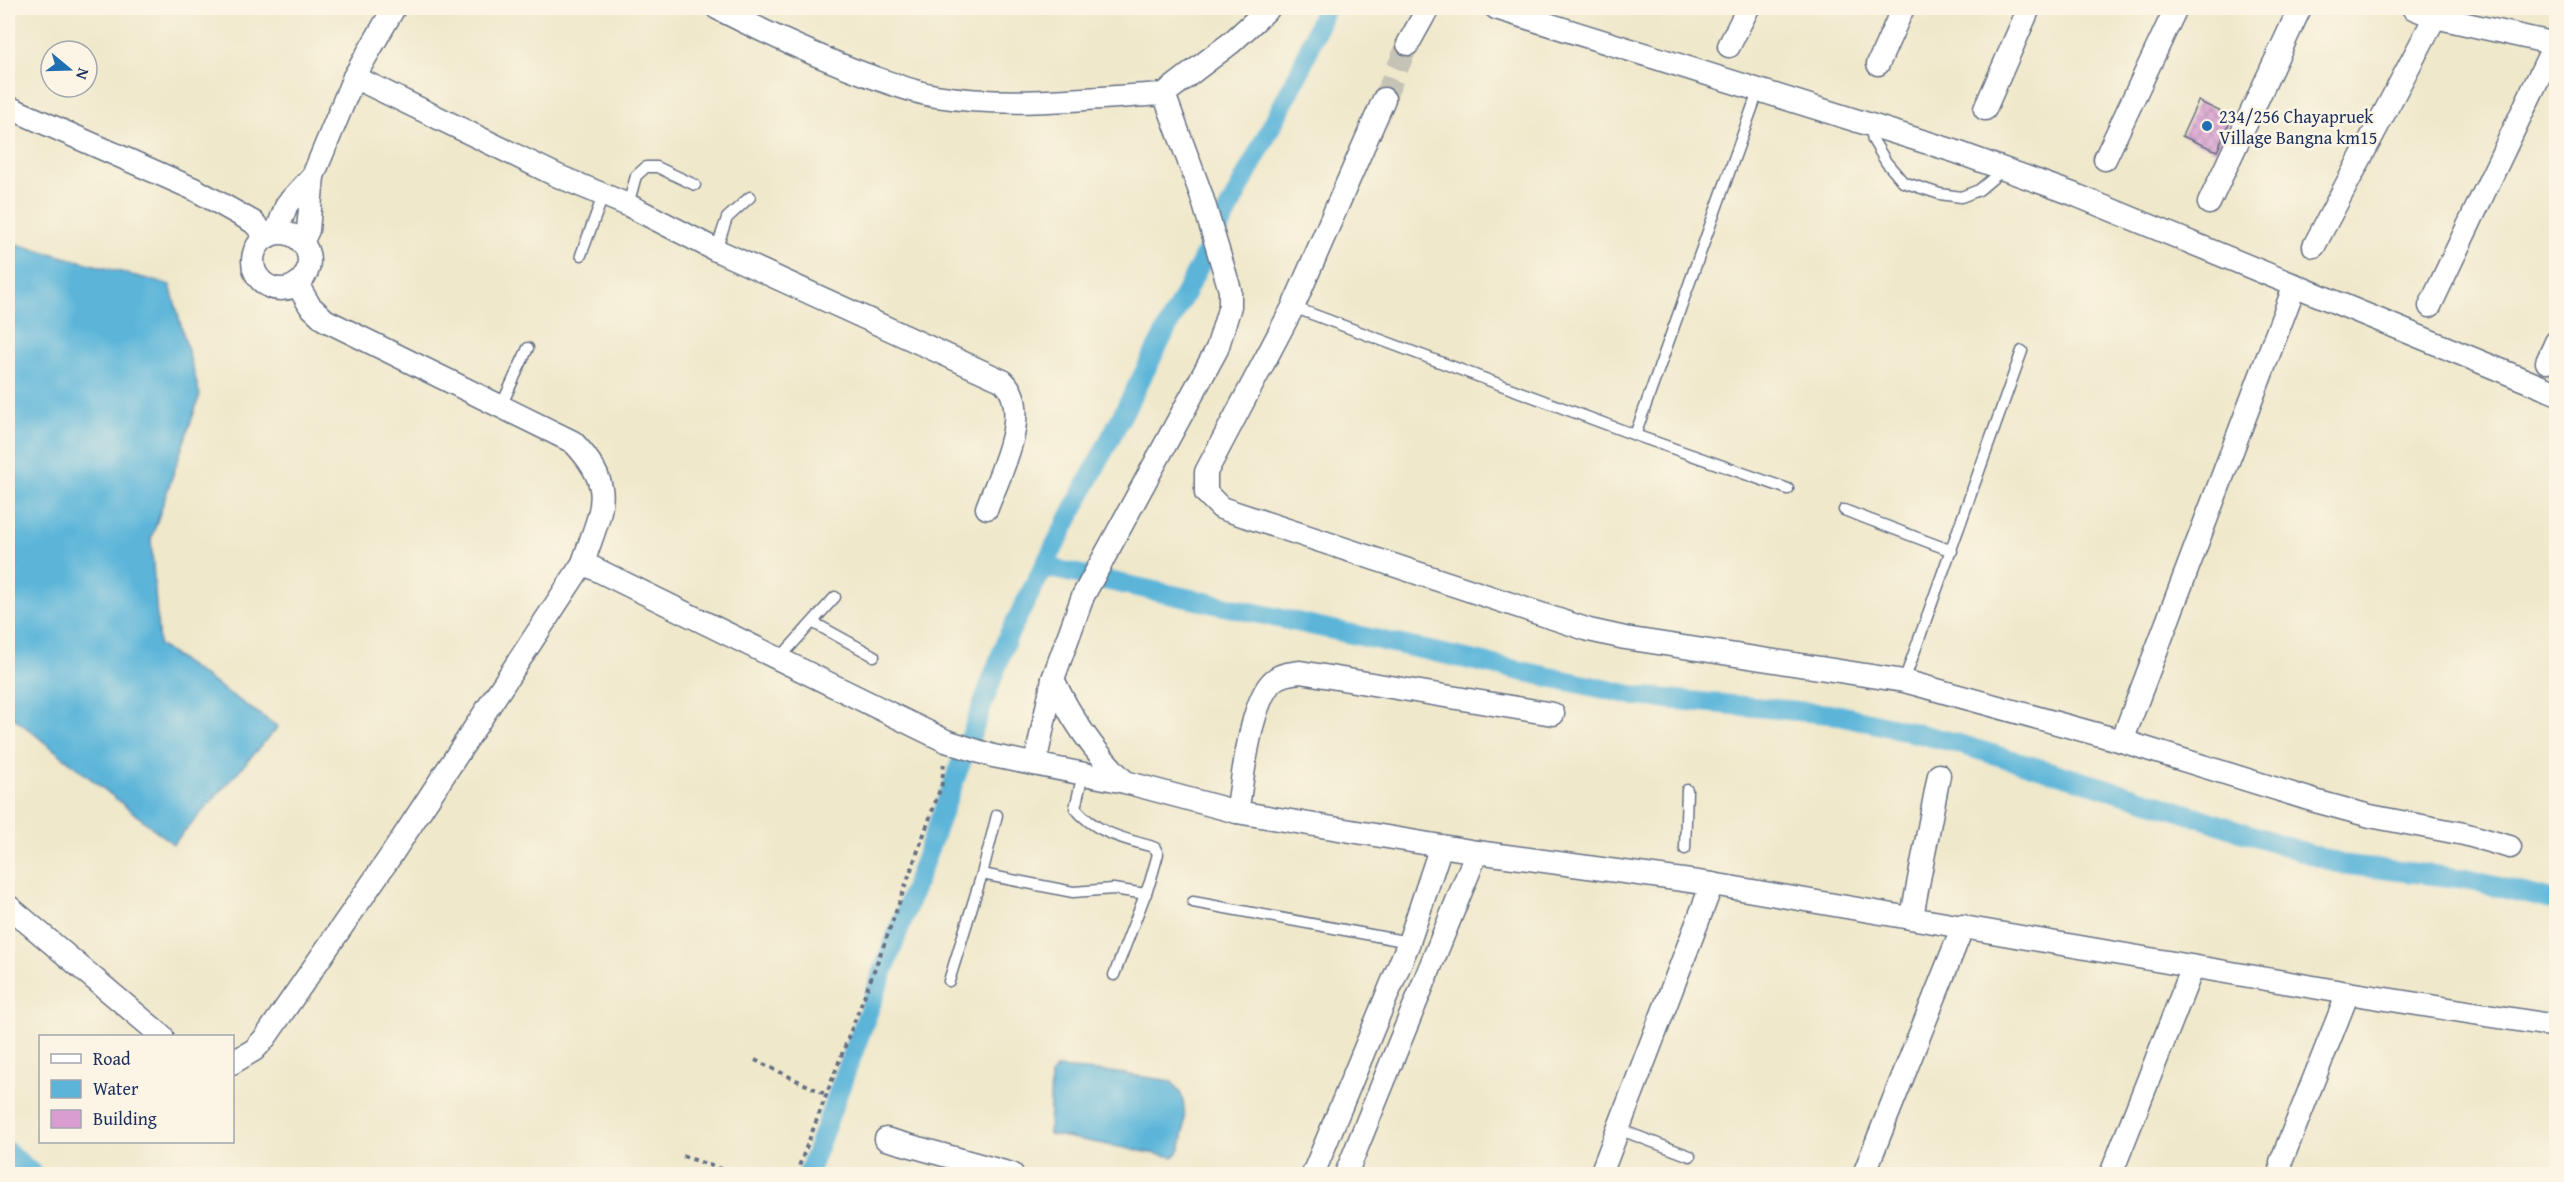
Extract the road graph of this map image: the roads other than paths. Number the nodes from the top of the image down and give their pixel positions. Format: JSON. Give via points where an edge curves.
{"nodes":[{"id":1,"x":394,"y":8,"type":"edge"},
{"id":2,"x":717,"y":8,"type":"edge"},
{"id":3,"x":1269,"y":8,"type":"edge"},
{"id":4,"x":1428,"y":8,"type":"edge"},
{"id":5,"x":1496,"y":8,"type":"edge"},
{"id":6,"x":1748,"y":8,"type":"edge"},
{"id":7,"x":1903,"y":8,"type":"edge"},
{"id":8,"x":2029,"y":8,"type":"edge"},
{"id":9,"x":2176,"y":8,"type":"edge"},
{"id":10,"x":2300,"y":8,"type":"edge"},
{"id":11,"x":2413,"y":8,"type":"edge"},
{"id":12,"x":2435,"y":17,"type":"junction"},
{"id":13,"x":2556,"y":43,"type":"edge"},
{"id":14,"x":1408,"y":44,"type":"tunnel mouth"},
{"id":15,"x":1729,"y":46,"type":"dead end"},
{"id":16,"x":1878,"y":64,"type":"dead end"},
{"id":17,"x":354,"y":77,"type":"junction"},
{"id":18,"x":1759,"y":89,"type":"junction"},
{"id":19,"x":1164,"y":94,"type":"junction"},
{"id":20,"x":1384,"y":99,"type":"tunnel mouth"},
{"id":21,"x":8,"y":107,"type":"edge"},
{"id":22,"x":1985,"y":109,"type":"dead end"},
{"id":23,"x":1870,"y":125,"type":"junction"},
{"id":24,"x":2105,"y":159,"type":"dead end"},
{"id":25,"x":2004,"y":169,"type":"junction"},
{"id":26,"x":313,"y":176,"type":"junction"},
{"id":27,"x":695,"y":185,"type":"dead end"},
{"id":28,"x":603,"y":196,"type":"junction"},
{"id":29,"x":750,"y":197,"type":"dead end"},
{"id":30,"x":2209,"y":203,"type":"dead end"},
{"id":31,"x":628,"y":205,"type":"junction"},
{"id":32,"x":271,"y":235,"type":"junction"},
{"id":33,"x":302,"y":242,"type":"junction"},
{"id":34,"x":2314,"y":246,"type":"dead end"},
{"id":35,"x":716,"y":250,"type":"junction"},
{"id":36,"x":581,"y":255,"type":"dead end"},
{"id":37,"x":297,"y":284,"type":"junction"},
{"id":38,"x":2295,"y":285,"type":"junction"},
{"id":39,"x":2430,"y":306,"type":"dead end"},
{"id":40,"x":1293,"y":307,"type":"junction"},
{"id":41,"x":528,"y":348,"type":"dead end"},
{"id":42,"x":2022,"y":351,"type":"dead end"},
{"id":43,"x":2556,"y":393,"type":"edge"},
{"id":44,"x":501,"y":406,"type":"junction"},
{"id":45,"x":1635,"y":435,"type":"junction"},
{"id":46,"x":1788,"y":489,"type":"dead end"},
{"id":47,"x":987,"y":508,"type":"dead end"},
{"id":48,"x":1844,"y":510,"type":"dead end"},
{"id":49,"x":1952,"y":551,"type":"junction"},
{"id":50,"x":583,"y":563,"type":"junction"},
{"id":51,"x":835,"y":597,"type":"dead end"},
{"id":52,"x":814,"y":623,"type":"junction"},
{"id":53,"x":874,"y":656,"type":"dead end"},
{"id":54,"x":779,"y":659,"type":"junction"},
{"id":55,"x":1053,"y":679,"type":"junction"},
{"id":56,"x":1904,"y":681,"type":"junction"},
{"id":57,"x":1553,"y":714,"type":"dead end"},
{"id":58,"x":2122,"y":741,"type":"junction"},
{"id":59,"x":1035,"y":764,"type":"junction"},
{"id":60,"x":1083,"y":774,"type":"junction"},
{"id":61,"x":1939,"y":775,"type":"dead end"},
{"id":62,"x":1125,"y":782,"type":"junction"},
{"id":63,"x":1687,"y":790,"type":"dead end"},
{"id":64,"x":1237,"y":812,"type":"junction"},
{"id":65,"x":997,"y":815,"type":"dead end"},
{"id":66,"x":1441,"y":846,"type":"junction"},
{"id":67,"x":2510,"y":847,"type":"dead end"},
{"id":68,"x":1685,"y":849,"type":"dead end"},
{"id":69,"x":1477,"y":852,"type":"junction"},
{"id":70,"x":982,"y":874,"type":"junction"},
{"id":71,"x":1712,"y":884,"type":"junction"},
{"id":72,"x":1146,"y":894,"type":"junction"},
{"id":73,"x":1193,"y":902,"type":"dead end"},
{"id":74,"x":8,"y":906,"type":"edge"},
{"id":75,"x":1912,"y":916,"type":"junction"},
{"id":76,"x":1963,"y":926,"type":"junction"},
{"id":77,"x":1409,"y":942,"type":"junction"},
{"id":78,"x":2193,"y":967,"type":"junction"},
{"id":79,"x":1114,"y":975,"type":"dead end"},
{"id":80,"x":949,"y":981,"type":"dead end"},
{"id":81,"x":2348,"y":993,"type":"junction"},
{"id":82,"x":2556,"y":1026,"type":"edge"},
{"id":83,"x":161,"y":1035,"type":"edge"},
{"id":84,"x":234,"y":1062,"type":"edge"},
{"id":85,"x":1618,"y":1129,"type":"junction"},
{"id":86,"x":886,"y":1139,"type":"dead end"},
{"id":87,"x":1690,"y":1156,"type":"dead end"},
{"id":88,"x":1012,"y":1174,"type":"edge"},
{"id":89,"x":1313,"y":1174,"type":"edge"},
{"id":90,"x":1346,"y":1174,"type":"edge"},
{"id":91,"x":1600,"y":1174,"type":"edge"},
{"id":92,"x":1864,"y":1174,"type":"edge"},
{"id":93,"x":2111,"y":1174,"type":"edge"},
{"id":94,"x":2282,"y":1174,"type":"edge"}],
"edges":[{"from":1,"to":17,"type":"street"},
{"from":2,"to":19,"type":"street","via":[[831,62],[910,91],[938,97],[1013,102]]},
{"from":3,"to":19,"type":"street"},
{"from":4,"to":14,"type":"street"},
{"from":5,"to":18,"type":"street"},
{"from":6,"to":15,"type":"street"},
{"from":7,"to":16,"type":"street"},
{"from":8,"to":22,"type":"street"},
{"from":9,"to":24,"type":"street"},
{"from":10,"to":30,"type":"street"},
{"from":11,"to":12,"type":"street"},
{"from":12,"to":13,"type":"street"},
{"from":12,"to":34,"type":"street"},
{"from":13,"to":39,"type":"street"},
{"from":17,"to":26,"type":"street"},
{"from":17,"to":28,"type":"street"},
{"from":18,"to":23,"type":"street"},
{"from":18,"to":45,"type":"lane"},
{"from":19,"to":55,"type":"street","via":[[1201,194],[1230,290],[1230,306],[1217,349],[1083,596]]},
{"from":20,"to":40,"type":"street"},
{"from":21,"to":32,"type":"street","via":[[194,189]]},
{"from":23,"to":25,"type":"street"},
{"from":23,"to":25,"type":"lane","via":[[1873,140],[1903,182],[1961,196],[1979,190]]},
{"from":25,"to":38,"type":"street"},
{"from":26,"to":32,"type":"street","via":[[287,204]]},
{"from":26,"to":33,"type":"street","via":[[308,230]]},
{"from":27,"to":31,"type":"lane","via":[[646,167],[636,176]]},
{"from":28,"to":31,"type":"street"},
{"from":28,"to":36,"type":"lane"},
{"from":29,"to":35,"type":"lane","via":[[727,218]]},
{"from":31,"to":35,"type":"street"},
{"from":32,"to":33,"type":"street","via":[[294,236]]},
{"from":32,"to":37,"type":"street","via":[[255,250],[252,259],[256,276],[279,290]]},
{"from":33,"to":37,"type":"street","via":[[307,250],[308,269]]},
{"from":35,"to":47,"type":"street","via":[[1010,387],[1016,416],[1014,435]]},
{"from":37,"to":44,"type":"street","via":[[310,306],[325,320]]},
{"from":38,"to":43,"type":"street"},
{"from":38,"to":58,"type":"street"},
{"from":40,"to":45,"type":"lane"},
{"from":40,"to":56,"type":"street","via":[[1206,472],[1206,494],[1221,508],[1589,630]]},
{"from":41,"to":44,"type":"lane"},
{"from":42,"to":49,"type":"lane"},
{"from":44,"to":50,"type":"street","via":[[573,442],[589,459],[603,489],[601,510]]},
{"from":45,"to":46,"type":"lane"},
{"from":48,"to":49,"type":"lane"},
{"from":49,"to":56,"type":"lane"},
{"from":50,"to":54,"type":"street"},
{"from":50,"to":84,"type":"street","via":[[390,857],[265,1038]]},
{"from":51,"to":52,"type":"lane"},
{"from":52,"to":53,"type":"lane"},
{"from":52,"to":54,"type":"lane"},
{"from":54,"to":59,"type":"street","via":[[946,741]]},
{"from":55,"to":59,"type":"street"},
{"from":55,"to":62,"type":"street","via":[[1081,734]]},
{"from":56,"to":58,"type":"street"},
{"from":57,"to":64,"type":"street","via":[[1308,673],[1280,676],[1265,690],[1251,731]]},
{"from":58,"to":67,"type":"street","via":[[2315,801]]},
{"from":59,"to":60,"type":"street"},
{"from":60,"to":62,"type":"street"},
{"from":60,"to":72,"type":"lane","via":[[1075,808],[1080,814],[1105,833],[1155,848],[1158,854]]},
{"from":61,"to":75,"type":"street"},
{"from":62,"to":64,"type":"street"},
{"from":63,"to":68,"type":"lane"},
{"from":64,"to":66,"type":"street"},
{"from":65,"to":70,"type":"lane"},
{"from":66,"to":69,"type":"street"},
{"from":66,"to":77,"type":"street"},
{"from":69,"to":71,"type":"street","via":[[1681,876]]},
{"from":69,"to":90,"type":"street"},
{"from":70,"to":72,"type":"lane","via":[[1073,892],[1113,889]]},
{"from":70,"to":80,"type":"lane"},
{"from":71,"to":75,"type":"street"},
{"from":71,"to":85,"type":"street"},
{"from":72,"to":79,"type":"lane"},
{"from":73,"to":77,"type":"lane"},
{"from":74,"to":83,"type":"street"},
{"from":75,"to":76,"type":"street"},
{"from":76,"to":78,"type":"street"},
{"from":76,"to":92,"type":"street"},
{"from":77,"to":89,"type":"street"},
{"from":78,"to":81,"type":"street"},
{"from":78,"to":93,"type":"street"},
{"from":81,"to":82,"type":"street"},
{"from":81,"to":94,"type":"street","via":[[2281,1162]]},
{"from":85,"to":87,"type":"lane"},
{"from":85,"to":91,"type":"street"},
{"from":86,"to":88,"type":"street"}]}
